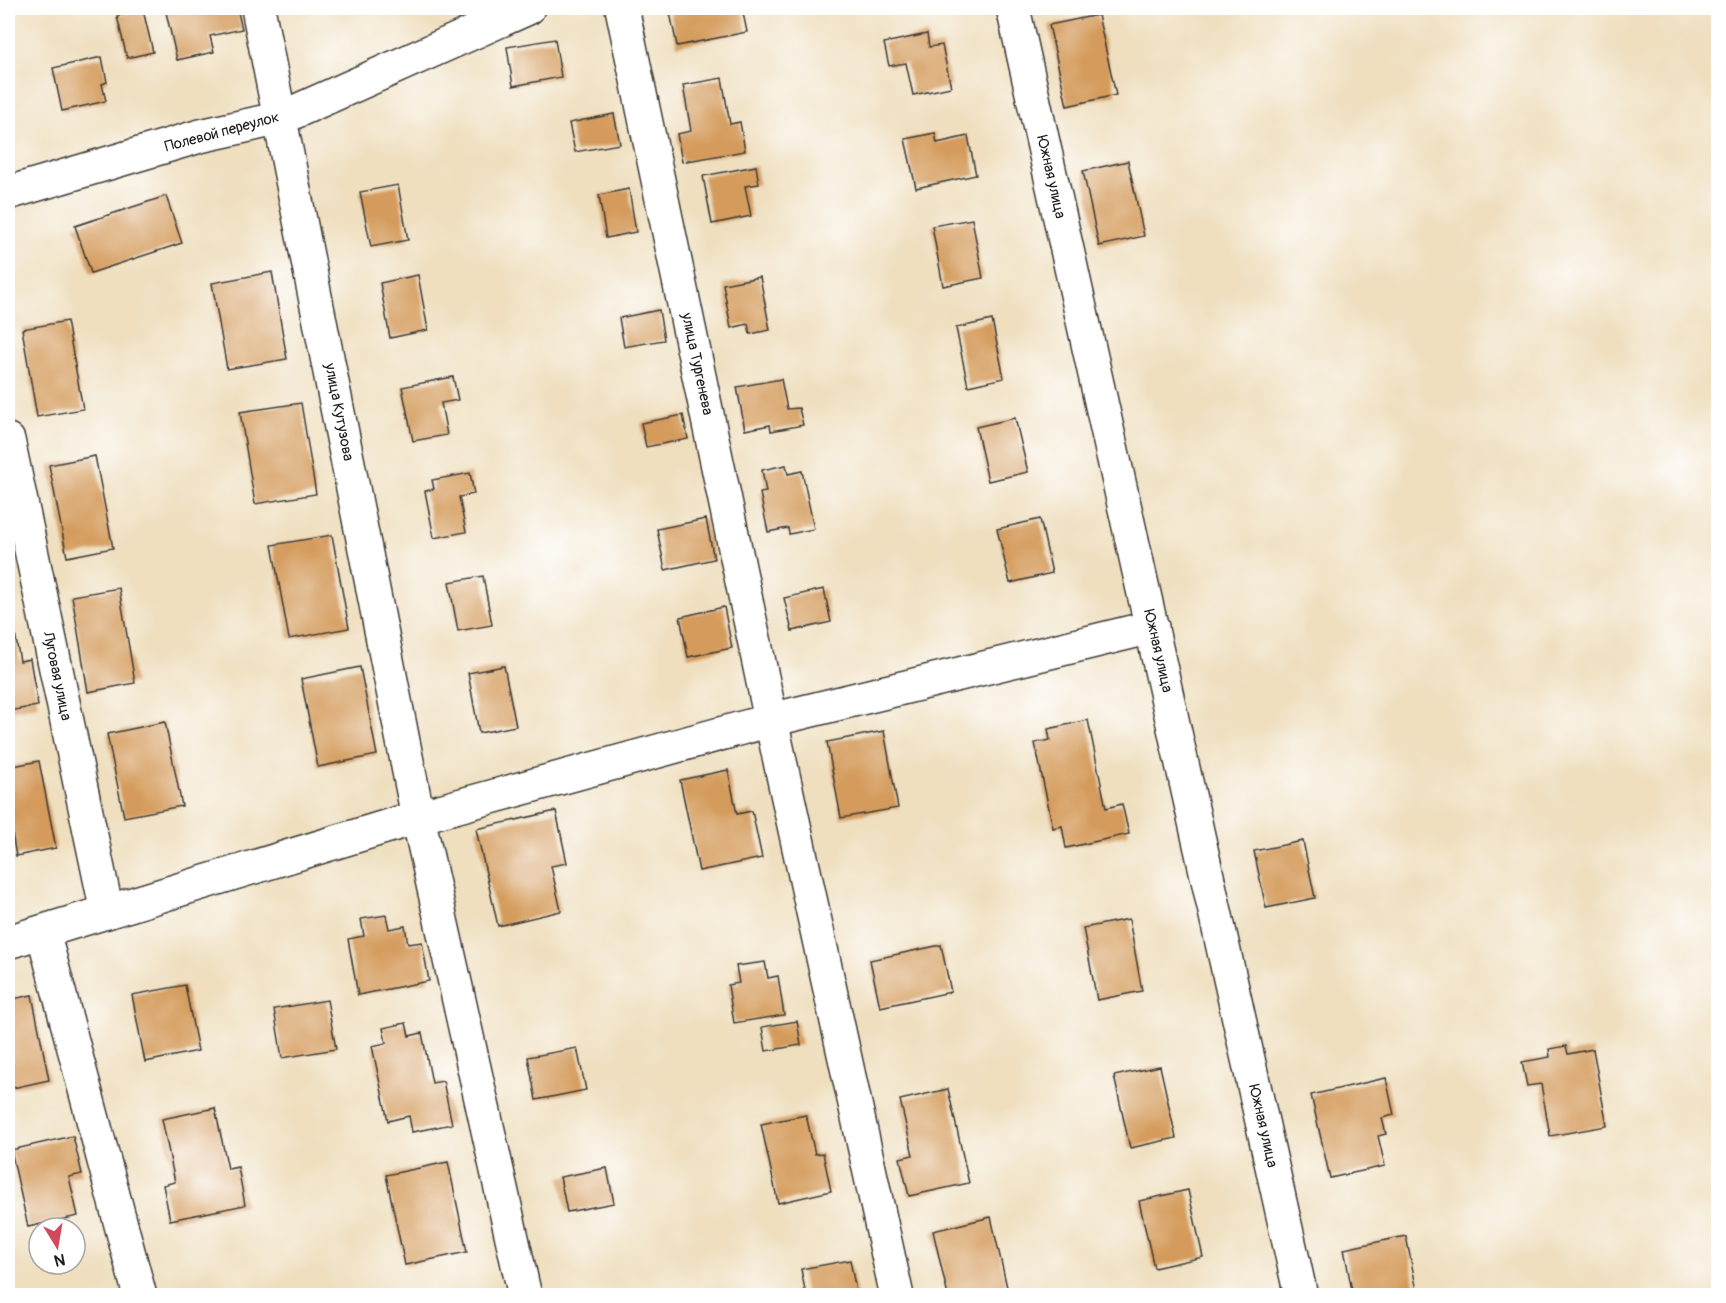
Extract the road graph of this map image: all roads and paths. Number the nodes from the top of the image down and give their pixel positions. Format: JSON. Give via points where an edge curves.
{"nodes":[{"id":1,"x":258,"y":8,"type":"edge"},
{"id":2,"x":528,"y":8,"type":"edge"},
{"id":3,"x":622,"y":8,"type":"edge"},
{"id":4,"x":1013,"y":8,"type":"edge"},
{"id":5,"x":281,"y":118,"type":"junction"},
{"id":6,"x":8,"y":193,"type":"edge"},
{"id":7,"x":8,"y":440,"type":"edge"},
{"id":8,"x":1152,"y":627,"type":"junction"},
{"id":9,"x":771,"y":720,"type":"junction"},
{"id":10,"x":418,"y":817,"type":"junction"},
{"id":11,"x":107,"y":912,"type":"junction"},
{"id":12,"x":43,"y":932,"type":"junction"},
{"id":13,"x":8,"y":942,"type":"edge"},
{"id":14,"x":140,"y":1296,"type":"edge"},
{"id":15,"x":525,"y":1296,"type":"edge"},
{"id":16,"x":897,"y":1296,"type":"edge"},
{"id":17,"x":1301,"y":1296,"type":"edge"}],
"edges":[{"from":1,"to":5,"type":"street","name":"улица Кутузова"},
{"from":2,"to":5,"type":"street","name":"Полевой переулок"},
{"from":3,"to":9,"type":"street","name":"улица Тургенева"},
{"from":4,"to":8,"type":"street","name":"Южная улица"},
{"from":5,"to":6,"type":"street","name":"Полевой переулок","via":[[200,136]]},
{"from":5,"to":10,"type":"street","name":"улица Кутузова"},
{"from":7,"to":11,"type":"street","name":"Луговая улица"},
{"from":8,"to":9,"type":"street"},
{"from":8,"to":17,"type":"street","name":"Южная улица"},
{"from":9,"to":10,"type":"street"},
{"from":9,"to":16,"type":"street","name":"улица Тургенева"},
{"from":10,"to":11,"type":"street"},
{"from":10,"to":15,"type":"street","name":"улица Кутузова"},
{"from":11,"to":12,"type":"street"},
{"from":12,"to":13,"type":"street"},
{"from":12,"to":14,"type":"street"}]}
